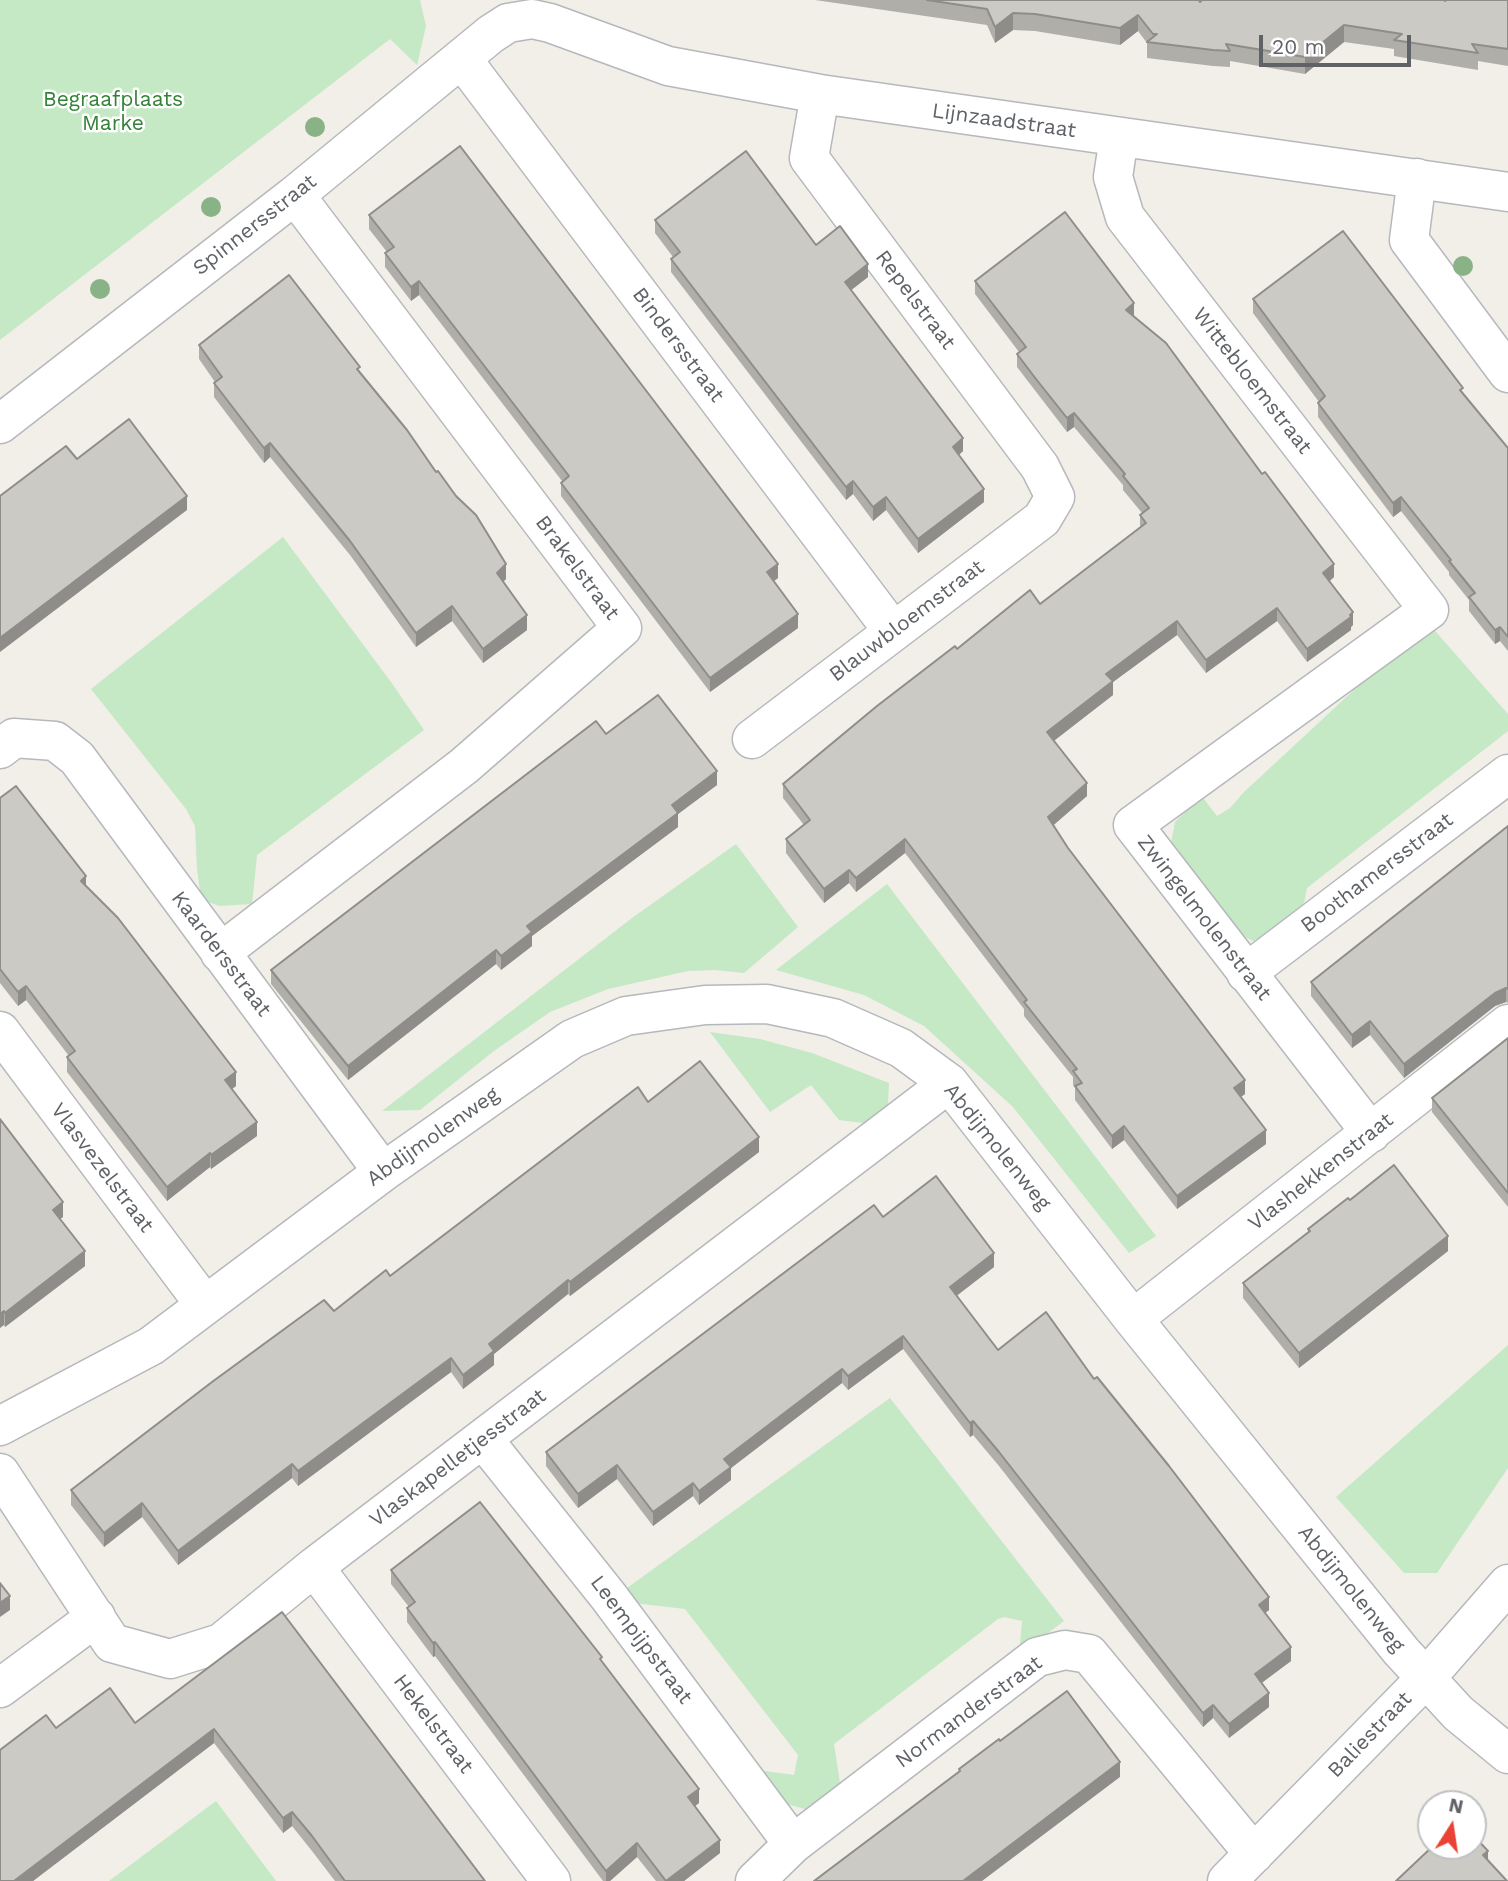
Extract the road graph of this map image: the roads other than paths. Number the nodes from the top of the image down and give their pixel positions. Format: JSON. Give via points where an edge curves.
{"nodes":[{"id":1,"x":508,"y":23,"type":"joint"},
{"id":2,"x":462,"y":59,"type":"junction"},
{"id":3,"x":820,"y":94,"type":"junction"},
{"id":4,"x":1118,"y":137,"type":"junction"},
{"id":5,"x":1417,"y":178,"type":"junction"},
{"id":6,"x":1508,"y":192,"type":"edge"},
{"id":7,"x":295,"y":195,"type":"junction"},
{"id":8,"x":1508,"y":373,"type":"edge"},
{"id":9,"x":0,"y":424,"type":"edge"},
{"id":10,"x":1055,"y":497,"type":"joint"},
{"id":11,"x":1429,"y":610,"type":"joint"},
{"id":12,"x":893,"y":631,"type":"junction"},
{"id":13,"x":752,"y":738,"type":"dead end"},
{"id":14,"x":0,"y":749,"type":"edge"},
{"id":15,"x":1508,"y":774,"type":"edge"},
{"id":16,"x":220,"y":953,"type":"junction"},
{"id":17,"x":1246,"y":973,"type":"junction"},
{"id":18,"x":1508,"y":1024,"type":"edge"},
{"id":19,"x":0,"y":1031,"type":"edge"},
{"id":20,"x":948,"y":1083,"type":"junction"},
{"id":21,"x":1371,"y":1133,"type":"junction"},
{"id":22,"x":383,"y":1171,"type":"junction"},
{"id":23,"x":205,"y":1305,"type":"junction"},
{"id":24,"x":1133,"y":1319,"type":"junction"},
{"id":25,"x":1,"y":1422,"type":"edge"},
{"id":26,"x":483,"y":1439,"type":"junction"},
{"id":27,"x":0,"y":1473,"type":"edge"},
{"id":28,"x":314,"y":1567,"type":"junction"},
{"id":29,"x":1508,"y":1584,"type":"edge"},
{"id":30,"x":96,"y":1618,"type":"junction"},
{"id":31,"x":1425,"y":1679,"type":"junction"},
{"id":32,"x":0,"y":1688,"type":"edge"},
{"id":33,"x":1508,"y":1754,"type":"edge"},
{"id":34,"x":793,"y":1844,"type":"junction"},
{"id":35,"x":1254,"y":1854,"type":"junction"},
{"id":36,"x":551,"y":1881,"type":"edge"},
{"id":37,"x":755,"y":1881,"type":"edge"},
{"id":38,"x":1227,"y":1881,"type":"edge"}],
"edges":[{"from":1,"to":2,"type":"street","name":"Spinnersstraat"},
{"from":1,"to":3,"type":"street","name":"Lijnzaadstraat","via":[[532,19],[550,23],[668,66]]},
{"from":2,"to":7,"type":"street","name":"Spinnersstraat"},
{"from":2,"to":12,"type":"street","name":"Bindersstraat"},
{"from":3,"to":4,"type":"street","name":"Lijnzaadstraat"},
{"from":3,"to":10,"type":"street","name":"Repelstraat","via":[[809,158],[1040,467]]},
{"from":4,"to":5,"type":"street","name":"Lijnzaadstraat"},
{"from":4,"to":11,"type":"street","name":"Wittebloemstraat","via":[[1113,177],[1125,217]]},
{"from":5,"to":6,"type":"street","name":"Lijnzaadstraat"},
{"from":5,"to":8,"type":"street","via":[[1409,240]]},
{"from":7,"to":9,"type":"street","name":"Spinnersstraat"},
{"from":7,"to":16,"type":"street","name":"Brakelstraat","via":[[622,628],[464,766]]},
{"from":10,"to":12,"type":"street","name":"Blauwbloemstraat","via":[[1042,519]]},
{"from":11,"to":17,"type":"street","name":"Zwingelmolenstraat","via":[[1133,825]]},
{"from":12,"to":13,"type":"street","name":"Blauwbloemstraat"},
{"from":14,"to":16,"type":"street","name":"Kaardersstraat","via":[[14,738],[55,741],[77,758]]},
{"from":15,"to":17,"type":"street","name":"Boothamersstraat"},
{"from":16,"to":22,"type":"street","name":"Kaardersstraat"},
{"from":17,"to":21,"type":"street","name":"Zwingelmolenstraat"},
{"from":18,"to":21,"type":"street","name":"Vlashekkenstraat"},
{"from":19,"to":23,"type":"street","name":"Vlasvezelstraat"},
{"from":20,"to":22,"type":"street","name":"Abdijmolenweg","via":[[901,1048],[832,1018],[767,1004],[705,1005],[626,1016],[572,1039]]},
{"from":20,"to":24,"type":"street","name":"Abdijmolenweg"},
{"from":20,"to":26,"type":"street","name":"Vlaskapelletjesstraat"},
{"from":21,"to":24,"type":"street","name":"Vlashekkenstraat"},
{"from":22,"to":23,"type":"street","name":"Abdijmolenweg"},
{"from":23,"to":25,"type":"street","name":"Abdijmolenweg","via":[[151,1346]]},
{"from":24,"to":31,"type":"street","name":"Abdijmolenweg"},
{"from":26,"to":28,"type":"street","name":"Vlaskapelletjesstraat"},
{"from":26,"to":34,"type":"street","name":"Leempijpstraat","via":[[609,1597]]},
{"from":27,"to":30,"type":"street","name":"Vlaskapelletjesstraat"},
{"from":28,"to":30,"type":"street","name":"Vlaskapelletjesstraat","via":[[221,1643],[170,1659],[112,1643]]},
{"from":28,"to":36,"type":"street","name":"Hekelstraat"},
{"from":29,"to":31,"type":"street","name":"Baliestraat"},
{"from":30,"to":32,"type":"street"},
{"from":31,"to":33,"type":"street","name":"Abdijmolenweg"},
{"from":31,"to":35,"type":"street","name":"Baliestraat"},
{"from":34,"to":35,"type":"street","name":"Normanderstraat","via":[[1037,1657],[1065,1650],[1088,1654]]},
{"from":34,"to":37,"type":"street","name":"Normanderstraat"},
{"from":35,"to":38,"type":"street","name":"Baliestraat"}]}
